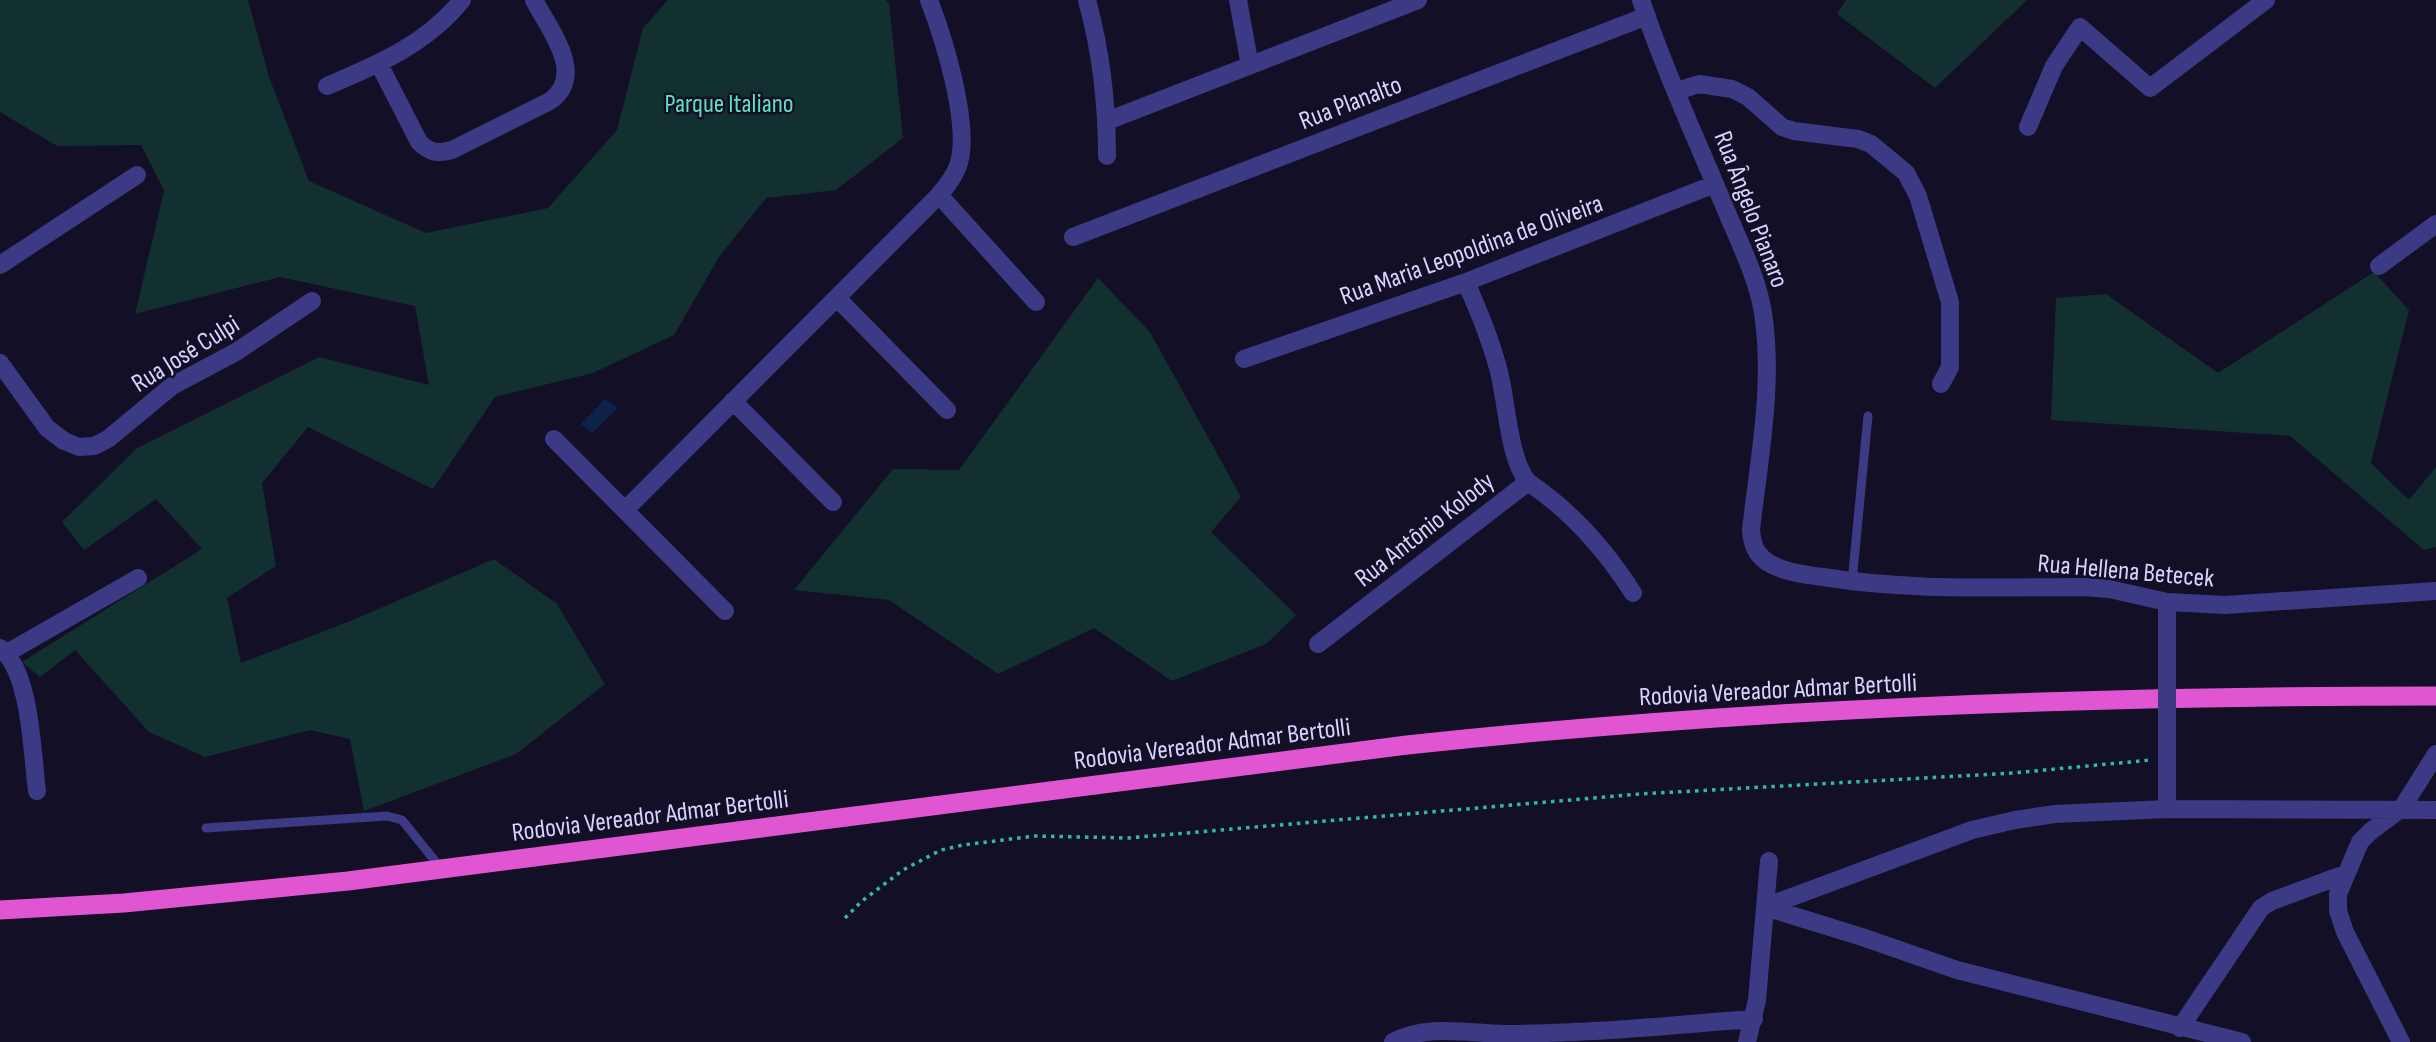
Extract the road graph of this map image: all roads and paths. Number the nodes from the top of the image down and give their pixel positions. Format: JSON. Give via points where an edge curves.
{"nodes":[{"id":1,"x":462,"y":0,"type":"edge"},
{"id":2,"x":534,"y":0,"type":"edge"},
{"id":3,"x":929,"y":0,"type":"edge"},
{"id":4,"x":1087,"y":0,"type":"edge"},
{"id":5,"x":1238,"y":0,"type":"edge"},
{"id":6,"x":1418,"y":0,"type":"edge"},
{"id":7,"x":2266,"y":0,"type":"edge"},
{"id":8,"x":1389,"y":6,"type":"edge"},
{"id":9,"x":1644,"y":8,"type":"edge"},
{"id":10,"x":379,"y":64,"type":"junction"},
{"id":11,"x":1250,"y":66,"type":"junction"},
{"id":12,"x":327,"y":86,"type":"dead end"},
{"id":13,"x":1677,"y":91,"type":"junction"},
{"id":14,"x":1107,"y":121,"type":"junction"},
{"id":15,"x":2028,"y":127,"type":"dead end"},
{"id":16,"x":1107,"y":156,"type":"dead end"},
{"id":17,"x":137,"y":175,"type":"dead end"},
{"id":18,"x":1715,"y":184,"type":"junction"},
{"id":19,"x":939,"y":195,"type":"junction"},
{"id":20,"x":2436,"y":224,"type":"edge"},
{"id":21,"x":1073,"y":237,"type":"dead end"},
{"id":22,"x":0,"y":265,"type":"edge"},
{"id":23,"x":2379,"y":266,"type":"dead end"},
{"id":24,"x":1466,"y":282,"type":"junction"},
{"id":25,"x":836,"y":298,"type":"junction"},
{"id":26,"x":312,"y":301,"type":"dead end"},
{"id":27,"x":1036,"y":302,"type":"dead end"},
{"id":28,"x":1244,"y":359,"type":"dead end"},
{"id":29,"x":0,"y":363,"type":"edge"},
{"id":30,"x":1941,"y":384,"type":"dead end"},
{"id":31,"x":733,"y":401,"type":"junction"},
{"id":32,"x":947,"y":410,"type":"dead end"},
{"id":33,"x":1868,"y":416,"type":"dead end"},
{"id":34,"x":554,"y":439,"type":"dead end"},
{"id":35,"x":1528,"y":482,"type":"junction"},
{"id":36,"x":833,"y":502,"type":"dead end"},
{"id":37,"x":625,"y":510,"type":"junction"},
{"id":38,"x":1751,"y":530,"type":"joint"},
{"id":39,"x":138,"y":578,"type":"dead end"},
{"id":40,"x":1852,"y":582,"type":"junction"},
{"id":41,"x":2436,"y":591,"type":"edge"},
{"id":42,"x":1633,"y":593,"type":"dead end"},
{"id":43,"x":2167,"y":602,"type":"junction"},
{"id":44,"x":725,"y":611,"type":"dead end"},
{"id":45,"x":1318,"y":644,"type":"dead end"},
{"id":46,"x":4,"y":651,"type":"edge"},
{"id":47,"x":2436,"y":696,"type":"edge"},
{"id":48,"x":2436,"y":754,"type":"edge"},
{"id":49,"x":2167,"y":758,"type":"junction"},
{"id":50,"x":37,"y":791,"type":"dead end"},
{"id":51,"x":2402,"y":808,"type":"junction"},
{"id":52,"x":2167,"y":809,"type":"junction"},
{"id":53,"x":2436,"y":810,"type":"edge"},
{"id":54,"x":206,"y":828,"type":"dead end"},
{"id":55,"x":1769,"y":860,"type":"dead end"},
{"id":56,"x":441,"y":869,"type":"junction"},
{"id":57,"x":2346,"y":874,"type":"junction"},
{"id":58,"x":1765,"y":908,"type":"junction"},
{"id":59,"x":0,"y":910,"type":"edge"},
{"id":60,"x":845,"y":918,"type":"dead end"},
{"id":61,"x":1754,"y":1019,"type":"junction"},
{"id":62,"x":2180,"y":1028,"type":"junction"},
{"id":63,"x":1393,"y":1042,"type":"edge"},
{"id":64,"x":1747,"y":1042,"type":"edge"},
{"id":65,"x":2242,"y":1042,"type":"edge"},
{"id":66,"x":2402,"y":1042,"type":"edge"}],
"edges":[{"from":1,"to":10,"type":"street","via":[[416,42]]},
{"from":2,"to":10,"type":"street","via":[[565,60],[566,84],[550,101],[452,150],[427,151],[419,142]]},
{"from":3,"to":19,"type":"street","via":[[947,55],[961,132],[958,167]]},
{"from":4,"to":14,"type":"street","via":[[1102,68]]},
{"from":5,"to":11,"type":"street"},
{"from":6,"to":8,"type":"street"},
{"from":7,"to":15,"type":"street","via":[[2150,88],[2080,26],[2054,66]]},
{"from":8,"to":11,"type":"street"},
{"from":9,"to":13,"type":"street","name":"Rua Ângelo Pianaro"},
{"from":9,"to":21,"type":"street","name":"Rua Planalto"},
{"from":10,"to":12,"type":"street"},
{"from":11,"to":14,"type":"street"},
{"from":13,"to":18,"type":"street","name":"Rua Ângelo Pianaro"},
{"from":13,"to":30,"type":"street","via":[[1699,84],[1732,89],[1782,127],[1858,139],[1906,173],[1918,196],[1950,302],[1950,367]]},
{"from":14,"to":16,"type":"street"},
{"from":17,"to":22,"type":"street"},
{"from":18,"to":24,"type":"street","name":"Rua Maria Leopoldina de Oliveira"},
{"from":18,"to":38,"type":"street","name":"Rua Ângelo Pianaro","via":[[1755,282],[1766,335],[1767,395]]},
{"from":19,"to":25,"type":"street"},
{"from":19,"to":27,"type":"street"},
{"from":20,"to":23,"type":"street"},
{"from":24,"to":28,"type":"street","name":"Rua Maria Leopoldina de Oliveira"},
{"from":24,"to":35,"type":"street","name":"Rua Antônio Kolody","via":[[1492,345],[1517,465]]},
{"from":25,"to":31,"type":"street"},
{"from":25,"to":32,"type":"street"},
{"from":26,"to":29,"type":"street","name":"Rua José Culpi","via":[[236,352],[172,386],[94,446],[79,447],[47,428]]},
{"from":31,"to":36,"type":"street"},
{"from":31,"to":37,"type":"street"},
{"from":33,"to":40,"type":"lane"},
{"from":34,"to":37,"type":"street"},
{"from":35,"to":42,"type":"street","via":[[1558,504],[1602,548]]},
{"from":35,"to":45,"type":"street","name":"Rua Antônio Kolody"},
{"from":37,"to":44,"type":"street"},
{"from":38,"to":40,"type":"street","name":"Rua Hellena Betecek","via":[[1755,551],[1777,567]]},
{"from":39,"to":46,"type":"street"},
{"from":40,"to":43,"type":"street","name":"Rua Hellena Betecek","via":[[2084,587]]},
{"from":41,"to":43,"type":"street","name":"Rua Hellena Betecek","via":[[2258,604]]},
{"from":43,"to":49,"type":"street","bridge":true},
{"from":46,"to":50,"type":"street","via":[[18,671],[23,689]]},
{"from":47,"to":56,"type":"highway","name":"Rodovia Vereador Admar Bertolli","via":[[2107,699],[1754,714],[1530,731]]},
{"from":48,"to":51,"type":"street"},
{"from":49,"to":52,"type":"street"},
{"from":49,"to":60,"type":"path","via":[[2013,773],[1653,793],[1128,838],[1035,836],[941,850],[903,870]]},
{"from":51,"to":52,"type":"street"},
{"from":51,"to":53,"type":"street"},
{"from":51,"to":57,"type":"street","via":[[2360,842]]},
{"from":52,"to":58,"type":"street","via":[[2054,814],[2004,822]]},
{"from":54,"to":56,"type":"lane","via":[[387,816],[402,820]]},
{"from":55,"to":58,"type":"street"},
{"from":56,"to":59,"type":"highway","name":"Rodovia Vereador Admar Bertolli","via":[[124,903]]},
{"from":57,"to":62,"type":"street","via":[[2261,908]]},
{"from":57,"to":66,"type":"street","via":[[2338,894],[2345,932]]},
{"from":58,"to":61,"type":"street"},
{"from":58,"to":62,"type":"street","via":[[1957,970]]},
{"from":61,"to":63,"type":"street","via":[[1530,1034],[1441,1031]]},
{"from":61,"to":64,"type":"street"},
{"from":62,"to":65,"type":"street"}]}
